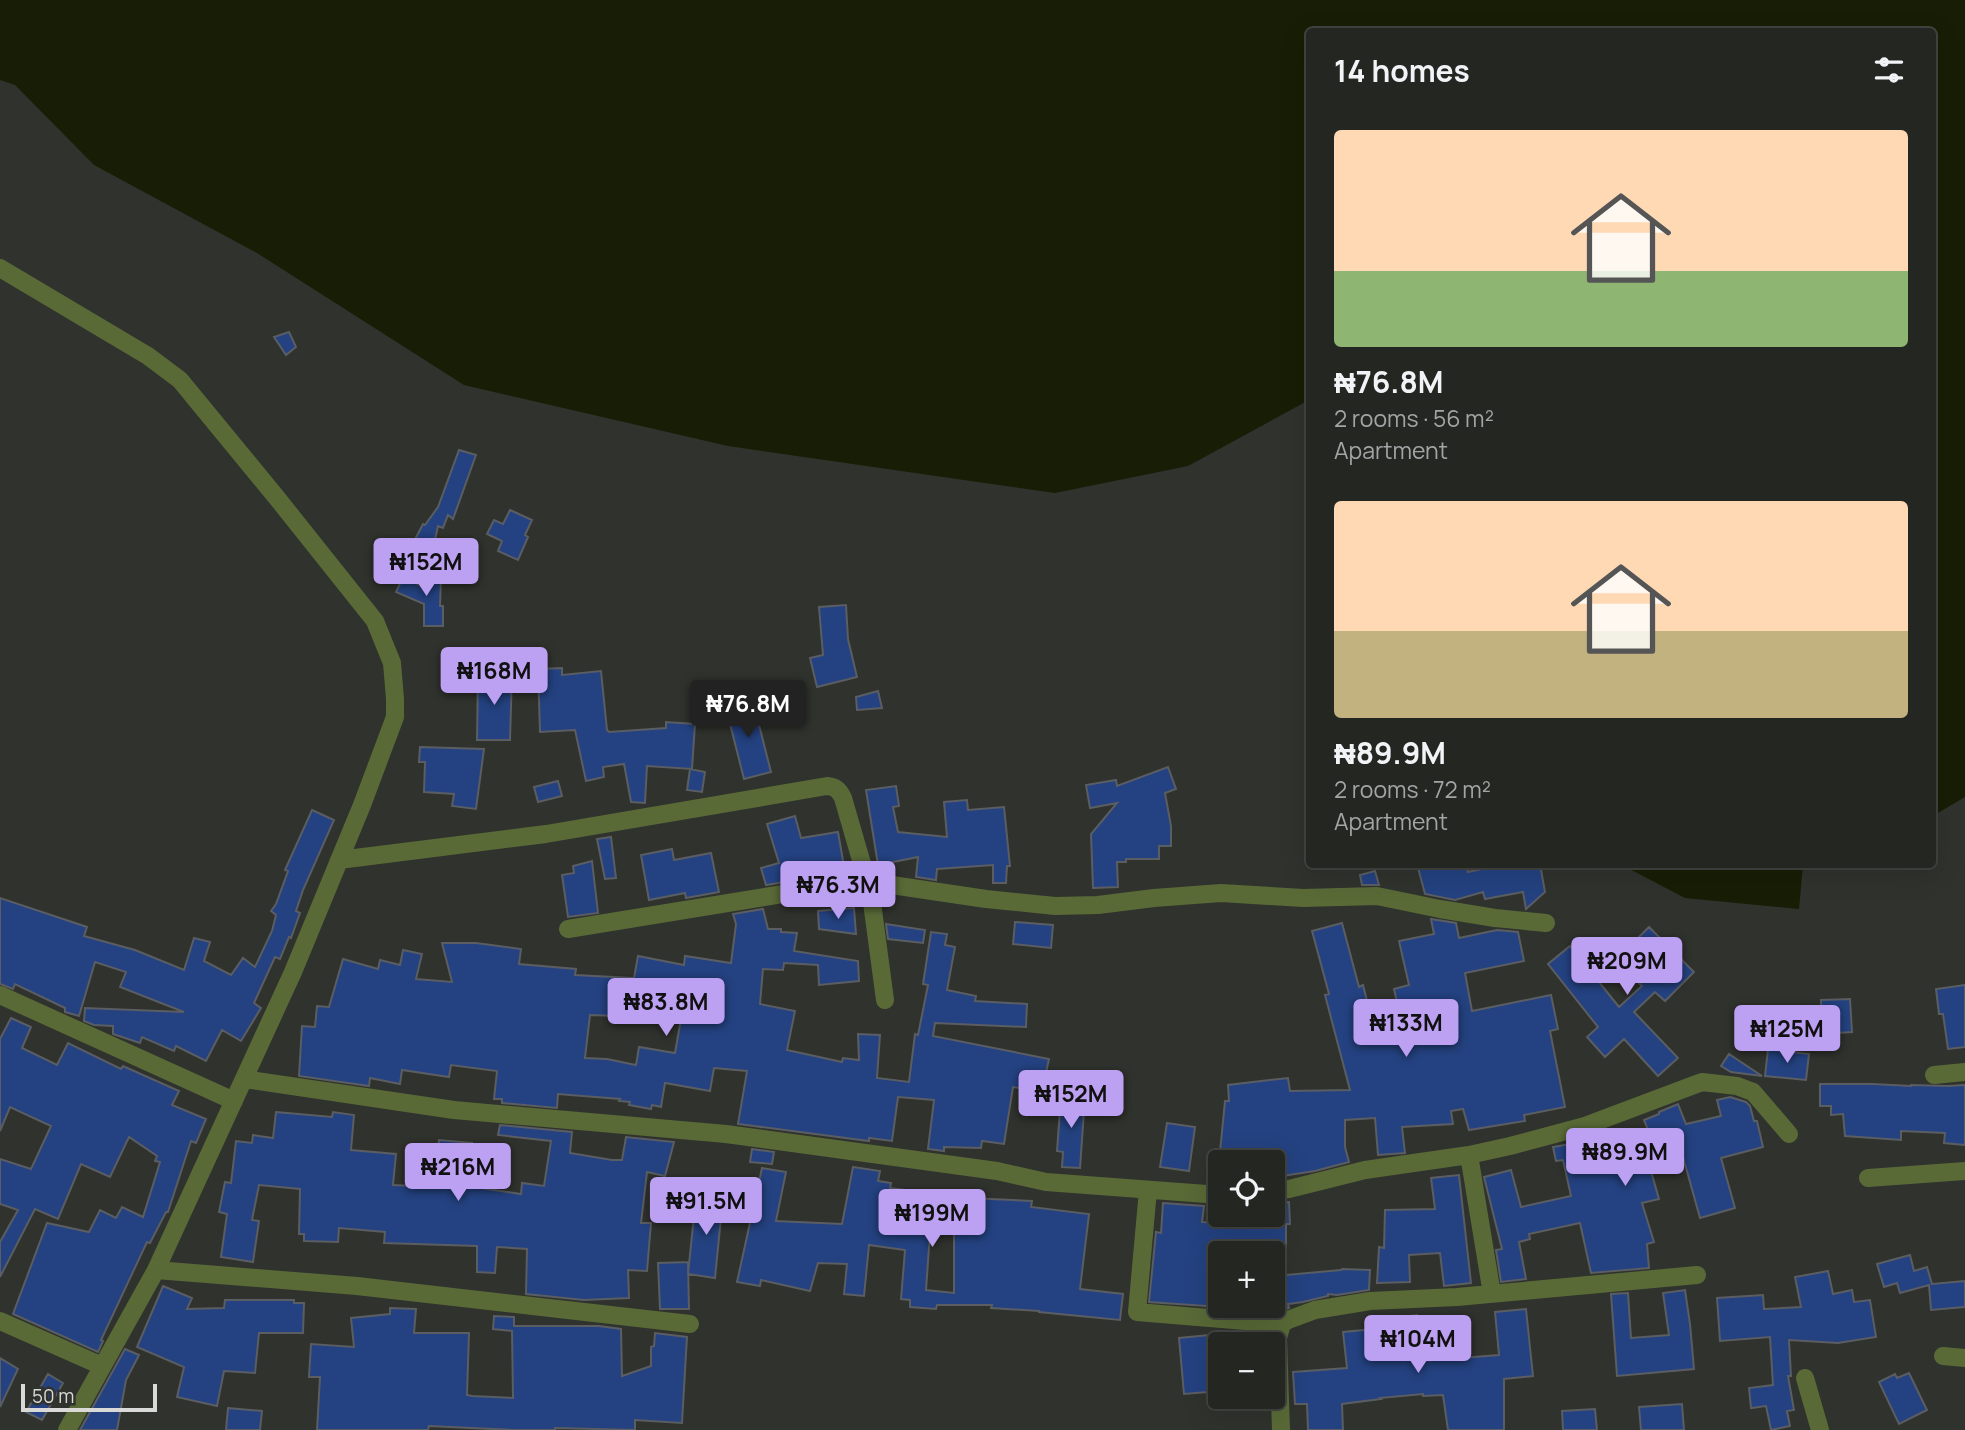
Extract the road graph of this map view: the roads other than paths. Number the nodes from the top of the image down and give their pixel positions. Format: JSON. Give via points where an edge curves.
{"nodes":[{"id":1,"x":0,"y":268,"type":"edge"},
{"id":2,"x":339,"y":860,"type":"junction"},
{"id":3,"x":869,"y":880,"type":"junction"},
{"id":4,"x":1546,"y":923,"type":"dead end"},
{"id":5,"x":568,"y":929,"type":"dead end"},
{"id":6,"x":0,"y":995,"type":"edge"},
{"id":7,"x":885,"y":1000,"type":"dead end"},
{"id":8,"x":1965,"y":1072,"type":"edge"},
{"id":9,"x":1934,"y":1075,"type":"dead end"},
{"id":10,"x":244,"y":1079,"type":"junction"},
{"id":11,"x":234,"y":1101,"type":"junction"},
{"id":12,"x":1789,"y":1134,"type":"dead end"},
{"id":13,"x":1469,"y":1155,"type":"junction"},
{"id":14,"x":1965,"y":1171,"type":"edge"},
{"id":15,"x":1868,"y":1178,"type":"dead end"},
{"id":16,"x":1148,"y":1189,"type":"junction"},
{"id":17,"x":1285,"y":1189,"type":"edge"},
{"id":18,"x":1208,"y":1194,"type":"edge"},
{"id":19,"x":156,"y":1270,"type":"junction"},
{"id":20,"x":1697,"y":1275,"type":"dead end"},
{"id":21,"x":1492,"y":1294,"type":"junction"},
{"id":22,"x":0,"y":1321,"type":"edge"},
{"id":23,"x":690,"y":1324,"type":"dead end"},
{"id":24,"x":1282,"y":1324,"type":"junction"},
{"id":25,"x":1944,"y":1356,"type":"dead end"},
{"id":26,"x":1965,"y":1358,"type":"edge"},
{"id":27,"x":102,"y":1366,"type":"junction"},
{"id":28,"x":1804,"y":1378,"type":"dead end"},
{"id":29,"x":67,"y":1430,"type":"edge"},
{"id":30,"x":1281,"y":1430,"type":"edge"},
{"id":31,"x":1820,"y":1430,"type":"edge"}],
"edges":[{"from":1,"to":2,"type":"street","via":[[180,380],[375,621],[391,663],[394,717]]},
{"from":2,"to":3,"type":"street","via":[[546,834],[827,786],[839,790],[843,797]]},
{"from":2,"to":10,"type":"street"},
{"from":3,"to":4,"type":"street","via":[[1055,906],[1221,893],[1377,896]]},
{"from":3,"to":5,"type":"street"},
{"from":3,"to":7,"type":"street"},
{"from":6,"to":11,"type":"street"},
{"from":8,"to":9,"type":"street"},
{"from":10,"to":11,"type":"street"},
{"from":10,"to":16,"type":"street","via":[[454,1110],[726,1134],[997,1171],[1046,1182]]},
{"from":11,"to":19,"type":"street"},
{"from":12,"to":13,"type":"street","via":[[1753,1092],[1702,1082],[1585,1126]]},
{"from":13,"to":17,"type":"street","via":[[1365,1170]]},
{"from":13,"to":21,"type":"street"},
{"from":14,"to":15,"type":"street"},
{"from":16,"to":18,"type":"street"},
{"from":16,"to":24,"type":"street","via":[[1137,1312]]},
{"from":19,"to":23,"type":"street","via":[[357,1286]]},
{"from":19,"to":27,"type":"street"},
{"from":20,"to":21,"type":"street"},
{"from":21,"to":24,"type":"street","via":[[1370,1301],[1315,1310]]},
{"from":22,"to":27,"type":"street"},
{"from":24,"to":30,"type":"street","via":[[1278,1338]]},
{"from":25,"to":26,"type":"street"},
{"from":27,"to":29,"type":"street"},
{"from":28,"to":31,"type":"street"}]}
